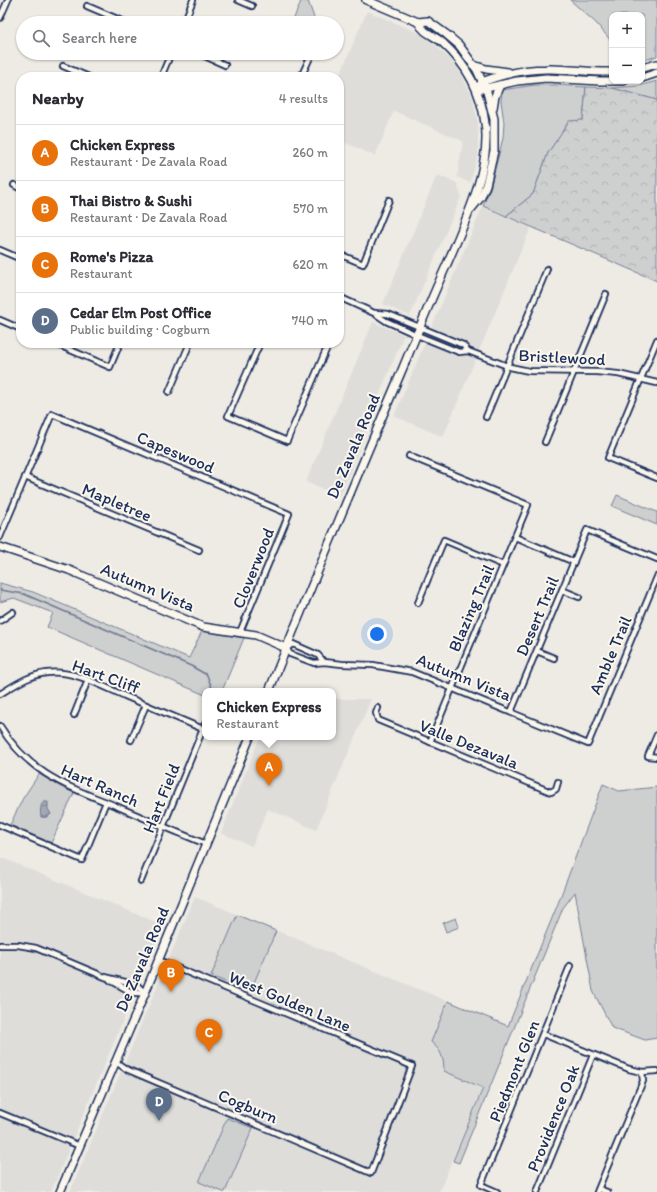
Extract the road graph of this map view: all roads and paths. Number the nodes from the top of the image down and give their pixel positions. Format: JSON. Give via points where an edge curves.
{"nodes":[{"id":1,"x":8,"y":0,"type":"edge"},
{"id":2,"x":193,"y":0,"type":"edge"},
{"id":3,"x":238,"y":0,"type":"edge"},
{"id":4,"x":366,"y":0,"type":"edge"},
{"id":5,"x":87,"y":6,"type":"dead end"},
{"id":6,"x":252,"y":6,"type":"dead end"},
{"id":7,"x":111,"y":16,"type":"edge"},
{"id":8,"x":187,"y":16,"type":"edge"},
{"id":9,"x":0,"y":18,"type":"edge"},
{"id":10,"x":418,"y":22,"type":"junction"},
{"id":11,"x":168,"y":60,"type":"edge"},
{"id":12,"x":214,"y":60,"type":"edge"},
{"id":13,"x":309,"y":60,"type":"edge"},
{"id":14,"x":657,"y":64,"type":"edge"},
{"id":15,"x":225,"y":65,"type":"dead end"},
{"id":16,"x":473,"y":65,"type":"junction"},
{"id":17,"x":63,"y":66,"type":"dead end"},
{"id":18,"x":645,"y":67,"type":"edge"},
{"id":19,"x":77,"y":72,"type":"edge"},
{"id":20,"x":163,"y":72,"type":"edge"},
{"id":21,"x":303,"y":72,"type":"edge"},
{"id":22,"x":510,"y":72,"type":"junction"},
{"id":23,"x":609,"y":72,"type":"edge"},
{"id":24,"x":657,"y":74,"type":"edge"},
{"id":25,"x":645,"y":77,"type":"edge"},
{"id":26,"x":482,"y":82,"type":"junction"},
{"id":27,"x":609,"y":82,"type":"edge"},
{"id":28,"x":500,"y":85,"type":"junction"},
{"id":29,"x":486,"y":89,"type":"junction"},
{"id":30,"x":476,"y":90,"type":"junction"},
{"id":31,"x":492,"y":113,"type":"junction"},
{"id":32,"x":390,"y":200,"type":"dead end"},
{"id":33,"x":468,"y":213,"type":"junction"},
{"id":34,"x":0,"y":250,"type":"edge"},
{"id":35,"x":344,"y":256,"type":"edge"},
{"id":36,"x":16,"y":257,"type":"edge"},
{"id":37,"x":547,"y":269,"type":"dead end"},
{"id":38,"x":606,"y":294,"type":"dead end"},
{"id":39,"x":344,"y":299,"type":"edge"},
{"id":40,"x":374,"y":313,"type":"junction"},
{"id":41,"x":0,"y":320,"type":"edge"},
{"id":42,"x":16,"y":327,"type":"edge"},
{"id":43,"x":420,"y":327,"type":"junction"},
{"id":44,"x":417,"y":334,"type":"junction"},
{"id":45,"x":657,"y":340,"type":"edge"},
{"id":46,"x":66,"y":348,"type":"edge"},
{"id":47,"x":118,"y":348,"type":"edge"},
{"id":48,"x":188,"y":348,"type":"edge"},
{"id":49,"x":258,"y":348,"type":"edge"},
{"id":50,"x":327,"y":348,"type":"edge"},
{"id":51,"x":468,"y":351,"type":"junction"},
{"id":52,"x":507,"y":366,"type":"junction"},
{"id":53,"x":574,"y":372,"type":"junction"},
{"id":54,"x":640,"y":379,"type":"junction"},
{"id":55,"x":657,"y":382,"type":"edge"},
{"id":56,"x":169,"y":392,"type":"dead end"},
{"id":57,"x":486,"y":418,"type":"dead end"},
{"id":58,"x":545,"y":442,"type":"dead end"},
{"id":59,"x":409,"y":456,"type":"dead end"},
{"id":60,"x":25,"y":477,"type":"junction"},
{"id":61,"x":657,"y":478,"type":"edge"},
{"id":62,"x":289,"y":514,"type":"joint"},
{"id":63,"x":0,"y":537,"type":"edge"},
{"id":64,"x":515,"y":537,"type":"junction"},
{"id":65,"x":0,"y":547,"type":"edge"},
{"id":66,"x":199,"y":550,"type":"dead end"},
{"id":67,"x":657,"y":559,"type":"edge"},
{"id":68,"x":574,"y":562,"type":"junction"},
{"id":69,"x":503,"y":565,"type":"junction"},
{"id":70,"x":657,"y":577,"type":"edge"},
{"id":71,"x":562,"y":590,"type":"junction"},
{"id":72,"x":579,"y":597,"type":"dead end"},
{"id":73,"x":418,"y":603,"type":"dead end"},
{"id":74,"x":13,"y":612,"type":"dead end"},
{"id":75,"x":0,"y":622,"type":"edge"},
{"id":76,"x":240,"y":632,"type":"junction"},
{"id":77,"x":286,"y":648,"type":"junction"},
{"id":78,"x":537,"y":651,"type":"junction"},
{"id":79,"x":554,"y":658,"type":"dead end"},
{"id":80,"x":324,"y":662,"type":"junction"},
{"id":81,"x":88,"y":680,"type":"junction"},
{"id":82,"x":270,"y":688,"type":"edge"},
{"id":83,"x":452,"y":688,"type":"junction"},
{"id":84,"x":0,"y":694,"type":"edge"},
{"id":85,"x":146,"y":704,"type":"junction"},
{"id":86,"x":378,"y":708,"type":"dead end"},
{"id":87,"x":511,"y":712,"type":"junction"},
{"id":88,"x":74,"y":715,"type":"dead end"},
{"id":89,"x":0,"y":726,"type":"edge"},
{"id":90,"x":202,"y":726,"type":"edge"},
{"id":91,"x":202,"y":732,"type":"edge"},
{"id":92,"x":657,"y":735,"type":"edge"},
{"id":93,"x":131,"y":740,"type":"dead end"},
{"id":94,"x":249,"y":740,"type":"edge"},
{"id":95,"x":430,"y":742,"type":"junction"},
{"id":96,"x":588,"y":744,"type":"joint"},
{"id":97,"x":657,"y":757,"type":"edge"},
{"id":98,"x":558,"y":782,"type":"dead end"},
{"id":99,"x":106,"y":802,"type":"junction"},
{"id":100,"x":0,"y":825,"type":"edge"},
{"id":101,"x":163,"y":826,"type":"junction"},
{"id":102,"x":206,"y":844,"type":"junction"},
{"id":103,"x":142,"y":881,"type":"dead end"},
{"id":104,"x":0,"y":945,"type":"edge"},
{"id":105,"x":158,"y":960,"type":"junction"},
{"id":106,"x":570,"y":966,"type":"dead end"},
{"id":107,"x":105,"y":977,"type":"junction"},
{"id":108,"x":145,"y":993,"type":"junction"},
{"id":109,"x":543,"y":1034,"type":"junction"},
{"id":110,"x":593,"y":1055,"type":"junction"},
{"id":111,"x":116,"y":1062,"type":"junction"},
{"id":112,"x":657,"y":1071,"type":"edge"},
{"id":113,"x":642,"y":1072,"type":"junction"},
{"id":114,"x":0,"y":1113,"type":"edge"},
{"id":115,"x":80,"y":1146,"type":"junction"},
{"id":116,"x":371,"y":1173,"type":"joint"},
{"id":117,"x":598,"y":1190,"type":"edge"},
{"id":118,"x":60,"y":1192,"type":"edge"},
{"id":119,"x":497,"y":1192,"type":"edge"},
{"id":120,"x":537,"y":1192,"type":"edge"},
{"id":121,"x":607,"y":1192,"type":"edge"}],
"edges":[{"from":1,"to":9,"type":"street"},
{"from":2,"to":8,"type":"street"},
{"from":3,"to":6,"type":"street"},
{"from":4,"to":10,"type":"main road","name":"De Zavala Road"},
{"from":5,"to":7,"type":"street"},
{"from":10,"to":16,"type":"main road","name":"De Zavala Road","via":[[428,21],[446,34]]},
{"from":10,"to":30,"type":"main road","name":"De Zavala Road","via":[[423,31],[442,42],[459,60]]},
{"from":11,"to":20,"type":"street"},
{"from":12,"to":15,"type":"street"},
{"from":13,"to":21,"type":"street"},
{"from":14,"to":18,"type":"main road"},
{"from":16,"to":22,"type":"main road"},
{"from":16,"to":26,"type":"main road","name":"De Zavala Road"},
{"from":17,"to":19,"type":"street"},
{"from":22,"to":23,"type":"main road","via":[[547,68]]},
{"from":22,"to":26,"type":"main road"},
{"from":24,"to":25,"type":"main road"},
{"from":26,"to":29,"type":"main road","name":"De Zavala Road"},
{"from":26,"to":30,"type":"main road"},
{"from":27,"to":28,"type":"main road","via":[[546,78]]},
{"from":28,"to":29,"type":"main road"},
{"from":28,"to":31,"type":"main road"},
{"from":29,"to":30,"type":"main road"},
{"from":29,"to":31,"type":"main road","name":"De Zavala Road"},
{"from":30,"to":33,"type":"main road","name":"De Zavala Road","via":[[485,121],[486,141],[482,172]]},
{"from":31,"to":33,"type":"main road","name":"De Zavala Road","via":[[492,162],[481,197]]},
{"from":32,"to":35,"type":"street","via":[[363,264]]},
{"from":33,"to":43,"type":"main road","name":"De Zavala Road"},
{"from":34,"to":36,"type":"street"},
{"from":37,"to":52,"type":"street"},
{"from":38,"to":53,"type":"street"},
{"from":39,"to":40,"type":"street"},
{"from":40,"to":43,"type":"street","name":"Bristlewood","via":[[388,314]]},
{"from":40,"to":44,"type":"street","name":"Bristlewood"},
{"from":41,"to":42,"type":"street"},
{"from":43,"to":44,"type":"main road","name":"De Zavala Road"},
{"from":43,"to":51,"type":"street","name":"Bristlewood","via":[[463,345]]},
{"from":44,"to":51,"type":"street","name":"Bristlewood","via":[[459,352]]},
{"from":44,"to":77,"type":"main road","name":"De Zavala Road"},
{"from":45,"to":54,"type":"street"},
{"from":46,"to":47,"type":"street","via":[[110,367]]},
{"from":48,"to":56,"type":"street"},
{"from":49,"to":50,"type":"street","via":[[228,416],[287,441]]},
{"from":51,"to":52,"type":"street","name":"Bristlewood"},
{"from":52,"to":53,"type":"street","name":"Bristlewood","via":[[529,371]]},
{"from":52,"to":57,"type":"street"},
{"from":53,"to":54,"type":"street","name":"Bristlewood","via":[[618,374]]},
{"from":53,"to":58,"type":"street"},
{"from":54,"to":55,"type":"street","name":"Bristlewood"},
{"from":54,"to":61,"type":"street","via":[[608,458]]},
{"from":59,"to":64,"type":"street","name":"Blazing Trail","via":[[528,506]]},
{"from":60,"to":62,"type":"street","name":"Capeswood","via":[[52,414]]},
{"from":60,"to":63,"type":"street"},
{"from":60,"to":66,"type":"street","name":"Mapletree"},
{"from":62,"to":76,"type":"street","name":"Cloverwood"},
{"from":64,"to":68,"type":"street"},
{"from":64,"to":69,"type":"street","name":"Blazing Trail"},
{"from":65,"to":76,"type":"main road","name":"Autumn Vista","via":[[69,570],[198,625]]},
{"from":67,"to":68,"type":"street","name":"Desert Trail","via":[[587,530]]},
{"from":68,"to":71,"type":"street","name":"Desert Trail"},
{"from":69,"to":73,"type":"street","via":[[444,540]]},
{"from":69,"to":83,"type":"street","name":"Blazing Trail"},
{"from":70,"to":96,"type":"street","name":"Amble Trail"},
{"from":71,"to":72,"type":"street"},
{"from":71,"to":78,"type":"street","name":"Desert Trail"},
{"from":74,"to":75,"type":"street"},
{"from":76,"to":77,"type":"main road","name":"Autumn Vista","via":[[256,635]]},
{"from":77,"to":80,"type":"street","name":"Autumn Vista","via":[[290,654],[314,663]]},
{"from":77,"to":80,"type":"street","name":"Autumn Vista","via":[[293,644],[318,655]]},
{"from":77,"to":82,"type":"main road","name":"De Zavala Road"},
{"from":78,"to":79,"type":"street"},
{"from":78,"to":87,"type":"street","name":"Desert Trail"},
{"from":80,"to":83,"type":"street","name":"Autumn Vista","via":[[402,669]]},
{"from":81,"to":84,"type":"street","name":"Hart Cliff","via":[[68,674],[47,673],[26,679]]},
{"from":81,"to":85,"type":"street","name":"Hart Cliff"},
{"from":81,"to":88,"type":"street"},
{"from":83,"to":87,"type":"street","name":"Autumn Vista"},
{"from":83,"to":95,"type":"street","name":"Blazing Trail"},
{"from":85,"to":90,"type":"street","name":"Hart Cliff"},
{"from":85,"to":93,"type":"street"},
{"from":86,"to":95,"type":"street","name":"Valle Dezavala","via":[[378,720]]},
{"from":87,"to":96,"type":"street","name":"Autumn Vista"},
{"from":89,"to":99,"type":"street","name":"Hart Ranch","via":[[20,753],[42,772],[67,786]]},
{"from":91,"to":101,"type":"street","name":"Hart Field"},
{"from":92,"to":97,"type":"street","via":[[648,756]]},
{"from":94,"to":102,"type":"main road","name":"De Zavala Road"},
{"from":95,"to":98,"type":"street","name":"Valle Dezavala","via":[[551,792],[556,789]]},
{"from":99,"to":100,"type":"street","via":[[82,860]]},
{"from":99,"to":101,"type":"street","name":"Hart Ranch"},
{"from":101,"to":102,"type":"street","name":"Hart Ranch"},
{"from":101,"to":103,"type":"street","name":"Hart Field"},
{"from":102,"to":105,"type":"main road","name":"De Zavala Road"},
{"from":104,"to":107,"type":"street","via":[[36,948]]},
{"from":105,"to":108,"type":"main road","name":"De Zavala Road"},
{"from":105,"to":116,"type":"street","name":"West Golden Lane","via":[[412,1066]]},
{"from":106,"to":109,"type":"street","name":"Piedmont Glen"},
{"from":107,"to":108,"type":"street","via":[[133,993]]},
{"from":107,"to":108,"type":"street","via":[[137,985]]},
{"from":108,"to":111,"type":"main road","name":"De Zavala Road"},
{"from":109,"to":110,"type":"street"},
{"from":109,"to":119,"type":"street","name":"Piedmont Glen","via":[[481,1185]]},
{"from":110,"to":113,"type":"street"},
{"from":110,"to":120,"type":"street","name":"Providence Oak"},
{"from":111,"to":115,"type":"main road","name":"De Zavala Road"},
{"from":111,"to":116,"type":"street","name":"Cogburn","via":[[126,1069]]},
{"from":112,"to":113,"type":"street"},
{"from":113,"to":117,"type":"street","via":[[643,1080]]},
{"from":114,"to":115,"type":"street"},
{"from":115,"to":118,"type":"main road","name":"De Zavala Road"},
{"from":117,"to":121,"type":"street"}]}
